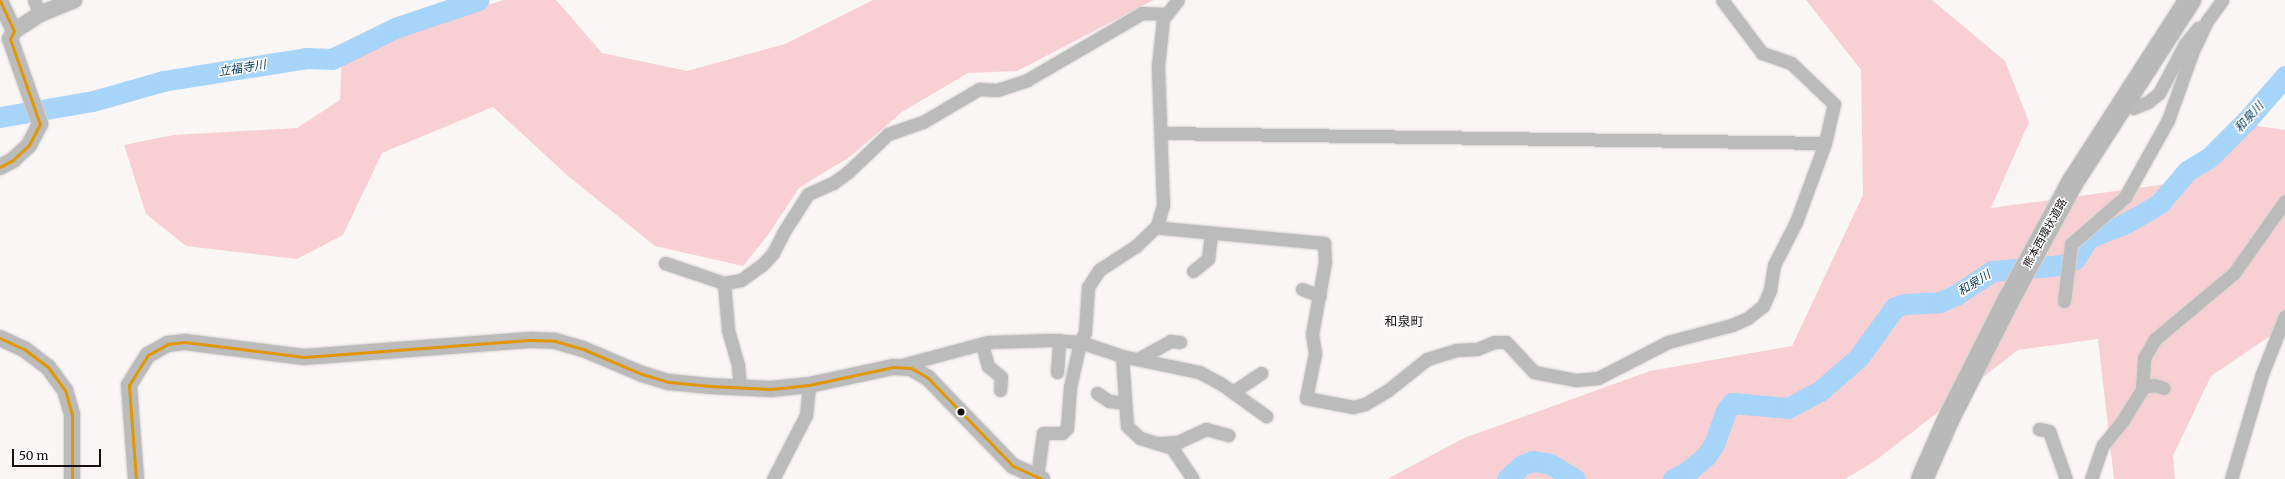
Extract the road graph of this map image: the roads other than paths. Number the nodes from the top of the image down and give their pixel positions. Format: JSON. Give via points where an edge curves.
{"nodes":[{"id":1,"x":74,"y":0,"type":"edge"},
{"id":2,"x":1178,"y":0,"type":"edge"},
{"id":3,"x":1722,"y":0,"type":"edge"},
{"id":4,"x":2190,"y":0,"type":"edge"},
{"id":5,"x":2222,"y":0,"type":"edge"},
{"id":6,"x":0,"y":1,"type":"edge"},
{"id":7,"x":37,"y":7,"type":"edge"},
{"id":8,"x":1167,"y":14,"type":"junction"},
{"id":9,"x":2207,"y":21,"type":"junction"},
{"id":10,"x":14,"y":31,"type":"junction"},
{"id":11,"x":2133,"y":108,"type":"dead end"},
{"id":12,"x":1162,"y":133,"type":"junction"},
{"id":13,"x":1825,"y":143,"type":"junction"},
{"id":14,"x":0,"y":166,"type":"edge"},
{"id":15,"x":2285,"y":201,"type":"edge"},
{"id":16,"x":1157,"y":226,"type":"junction"},
{"id":17,"x":1211,"y":233,"type":"junction"},
{"id":18,"x":665,"y":263,"type":"dead end"},
{"id":19,"x":1193,"y":271,"type":"dead end"},
{"id":20,"x":724,"y":283,"type":"junction"},
{"id":21,"x":1302,"y":289,"type":"dead end"},
{"id":22,"x":1320,"y":296,"type":"junction"},
{"id":23,"x":2064,"y":301,"type":"dead end"},
{"id":24,"x":2285,"y":316,"type":"edge"},
{"id":25,"x":0,"y":338,"type":"edge"},
{"id":26,"x":1059,"y":340,"type":"junction"},
{"id":27,"x":1080,"y":342,"type":"junction"},
{"id":28,"x":1180,"y":342,"type":"dead end"},
{"id":29,"x":982,"y":344,"type":"junction"},
{"id":30,"x":1138,"y":353,"type":"junction"},
{"id":31,"x":1123,"y":357,"type":"junction"},
{"id":32,"x":893,"y":367,"type":"junction"},
{"id":33,"x":1057,"y":372,"type":"dead end"},
{"id":34,"x":1261,"y":373,"type":"dead end"},
{"id":35,"x":809,"y":385,"type":"junction"},
{"id":36,"x":2142,"y":387,"type":"junction"},
{"id":37,"x":740,"y":388,"type":"junction"},
{"id":38,"x":2164,"y":388,"type":"dead end"},
{"id":39,"x":1000,"y":390,"type":"dead end"},
{"id":40,"x":1233,"y":392,"type":"junction"},
{"id":41,"x":1097,"y":393,"type":"dead end"},
{"id":42,"x":1125,"y":403,"type":"junction"},
{"id":43,"x":1266,"y":416,"type":"dead end"},
{"id":44,"x":1948,"y":420,"type":"junction"},
{"id":45,"x":2039,"y":429,"type":"dead end"},
{"id":46,"x":1228,"y":435,"type":"dead end"},
{"id":47,"x":1156,"y":443,"type":"junction"},
{"id":48,"x":1040,"y":478,"type":"edge"},
{"id":49,"x":72,"y":479,"type":"edge"},
{"id":50,"x":136,"y":479,"type":"edge"},
{"id":51,"x":773,"y":479,"type":"edge"},
{"id":52,"x":1193,"y":479,"type":"edge"},
{"id":53,"x":1922,"y":479,"type":"edge"},
{"id":54,"x":1926,"y":479,"type":"edge"},
{"id":55,"x":2066,"y":479,"type":"edge"},
{"id":56,"x":2091,"y":479,"type":"edge"},
{"id":57,"x":2231,"y":479,"type":"edge"}],
"edges":[{"from":1,"to":7,"type":"street"},
{"from":2,"to":8,"type":"street"},
{"from":3,"to":13,"type":"street","via":[[1762,53],[1791,63],[1834,104]]},
{"from":4,"to":44,"type":"highway","name":"熊本西環状道路","via":[[2072,183]]},
{"from":5,"to":9,"type":"street"},
{"from":6,"to":10,"type":"street"},
{"from":7,"to":10,"type":"street"},
{"from":8,"to":12,"type":"street","via":[[1164,19],[1158,66]]},
{"from":8,"to":20,"type":"street","via":[[1142,13],[1027,80],[997,90],[979,89],[923,122],[888,134],[848,172],[833,183],[808,194],[782,233],[773,253],[762,265],[741,280]]},
{"from":9,"to":11,"type":"street","via":[[2185,44],[2159,93],[2148,102]]},
{"from":9,"to":23,"type":"street","via":[[2192,53],[2168,120],[2125,197],[2071,244],[2066,268]]},
{"from":10,"to":14,"type":"street","via":[[10,39],[40,124],[29,145],[13,160]]},
{"from":12,"to":13,"type":"street"},
{"from":12,"to":16,"type":"street","via":[[1163,205]]},
{"from":13,"to":22,"type":"street","via":[[1796,222],[1774,265],[1770,290],[1763,306],[1743,321],[1668,342],[1598,378],[1576,380],[1534,372],[1506,342],[1494,342],[1477,349],[1456,350],[1426,359],[1387,391],[1365,404],[1353,406],[1306,398],[1315,354],[1312,334]]},
{"from":15,"to":36,"type":"street","via":[[2234,272],[2155,339],[2144,358]]},
{"from":16,"to":17,"type":"street"},
{"from":16,"to":27,"type":"street","via":[[1136,246],[1099,270],[1088,287],[1085,332]]},
{"from":17,"to":19,"type":"street","via":[[1208,259]]},
{"from":17,"to":22,"type":"street","via":[[1324,243],[1325,262]]},
{"from":18,"to":20,"type":"street"},
{"from":20,"to":37,"type":"street","via":[[728,329],[738,365]]},
{"from":21,"to":22,"type":"street"},
{"from":24,"to":57,"type":"street","via":[[2262,374]]},
{"from":25,"to":49,"type":"street","via":[[24,349],[48,367],[65,390],[72,414]]},
{"from":26,"to":27,"type":"street"},
{"from":26,"to":29,"type":"street"},
{"from":26,"to":33,"type":"street"},
{"from":27,"to":31,"type":"street"},
{"from":27,"to":48,"type":"street","via":[[1068,401],[1068,428],[1062,433],[1043,432]]},
{"from":28,"to":30,"type":"street","via":[[1170,341]]},
{"from":29,"to":32,"type":"street"},
{"from":29,"to":39,"type":"street","via":[[988,366],[1001,377]]},
{"from":30,"to":31,"type":"street"},
{"from":30,"to":40,"type":"street","via":[[1198,372]]},
{"from":31,"to":42,"type":"street"},
{"from":32,"to":35,"type":"street"},
{"from":32,"to":48,"type":"street","via":[[911,368],[928,378],[1013,466]]},
{"from":34,"to":40,"type":"street"},
{"from":35,"to":37,"type":"street","via":[[771,390]]},
{"from":35,"to":51,"type":"street","via":[[806,415]]},
{"from":36,"to":38,"type":"street","via":[[2154,385]]},
{"from":36,"to":56,"type":"street","via":[[2123,420],[2103,445]]},
{"from":37,"to":50,"type":"street","via":[[669,382],[555,341],[532,340],[304,357],[191,343],[168,344],[148,355],[129,385]]},
{"from":40,"to":43,"type":"street"},
{"from":41,"to":42,"type":"street","via":[[1109,401]]},
{"from":42,"to":47,"type":"street","via":[[1127,426],[1140,438]]},
{"from":44,"to":53,"type":"highway","name":"熊本西環状道路"},
{"from":44,"to":54,"type":"highway"},
{"from":45,"to":55,"type":"street","via":[[2048,431]]},
{"from":46,"to":47,"type":"street","via":[[1206,429],[1178,442]]},
{"from":47,"to":52,"type":"street","via":[[1172,448]]}]}
